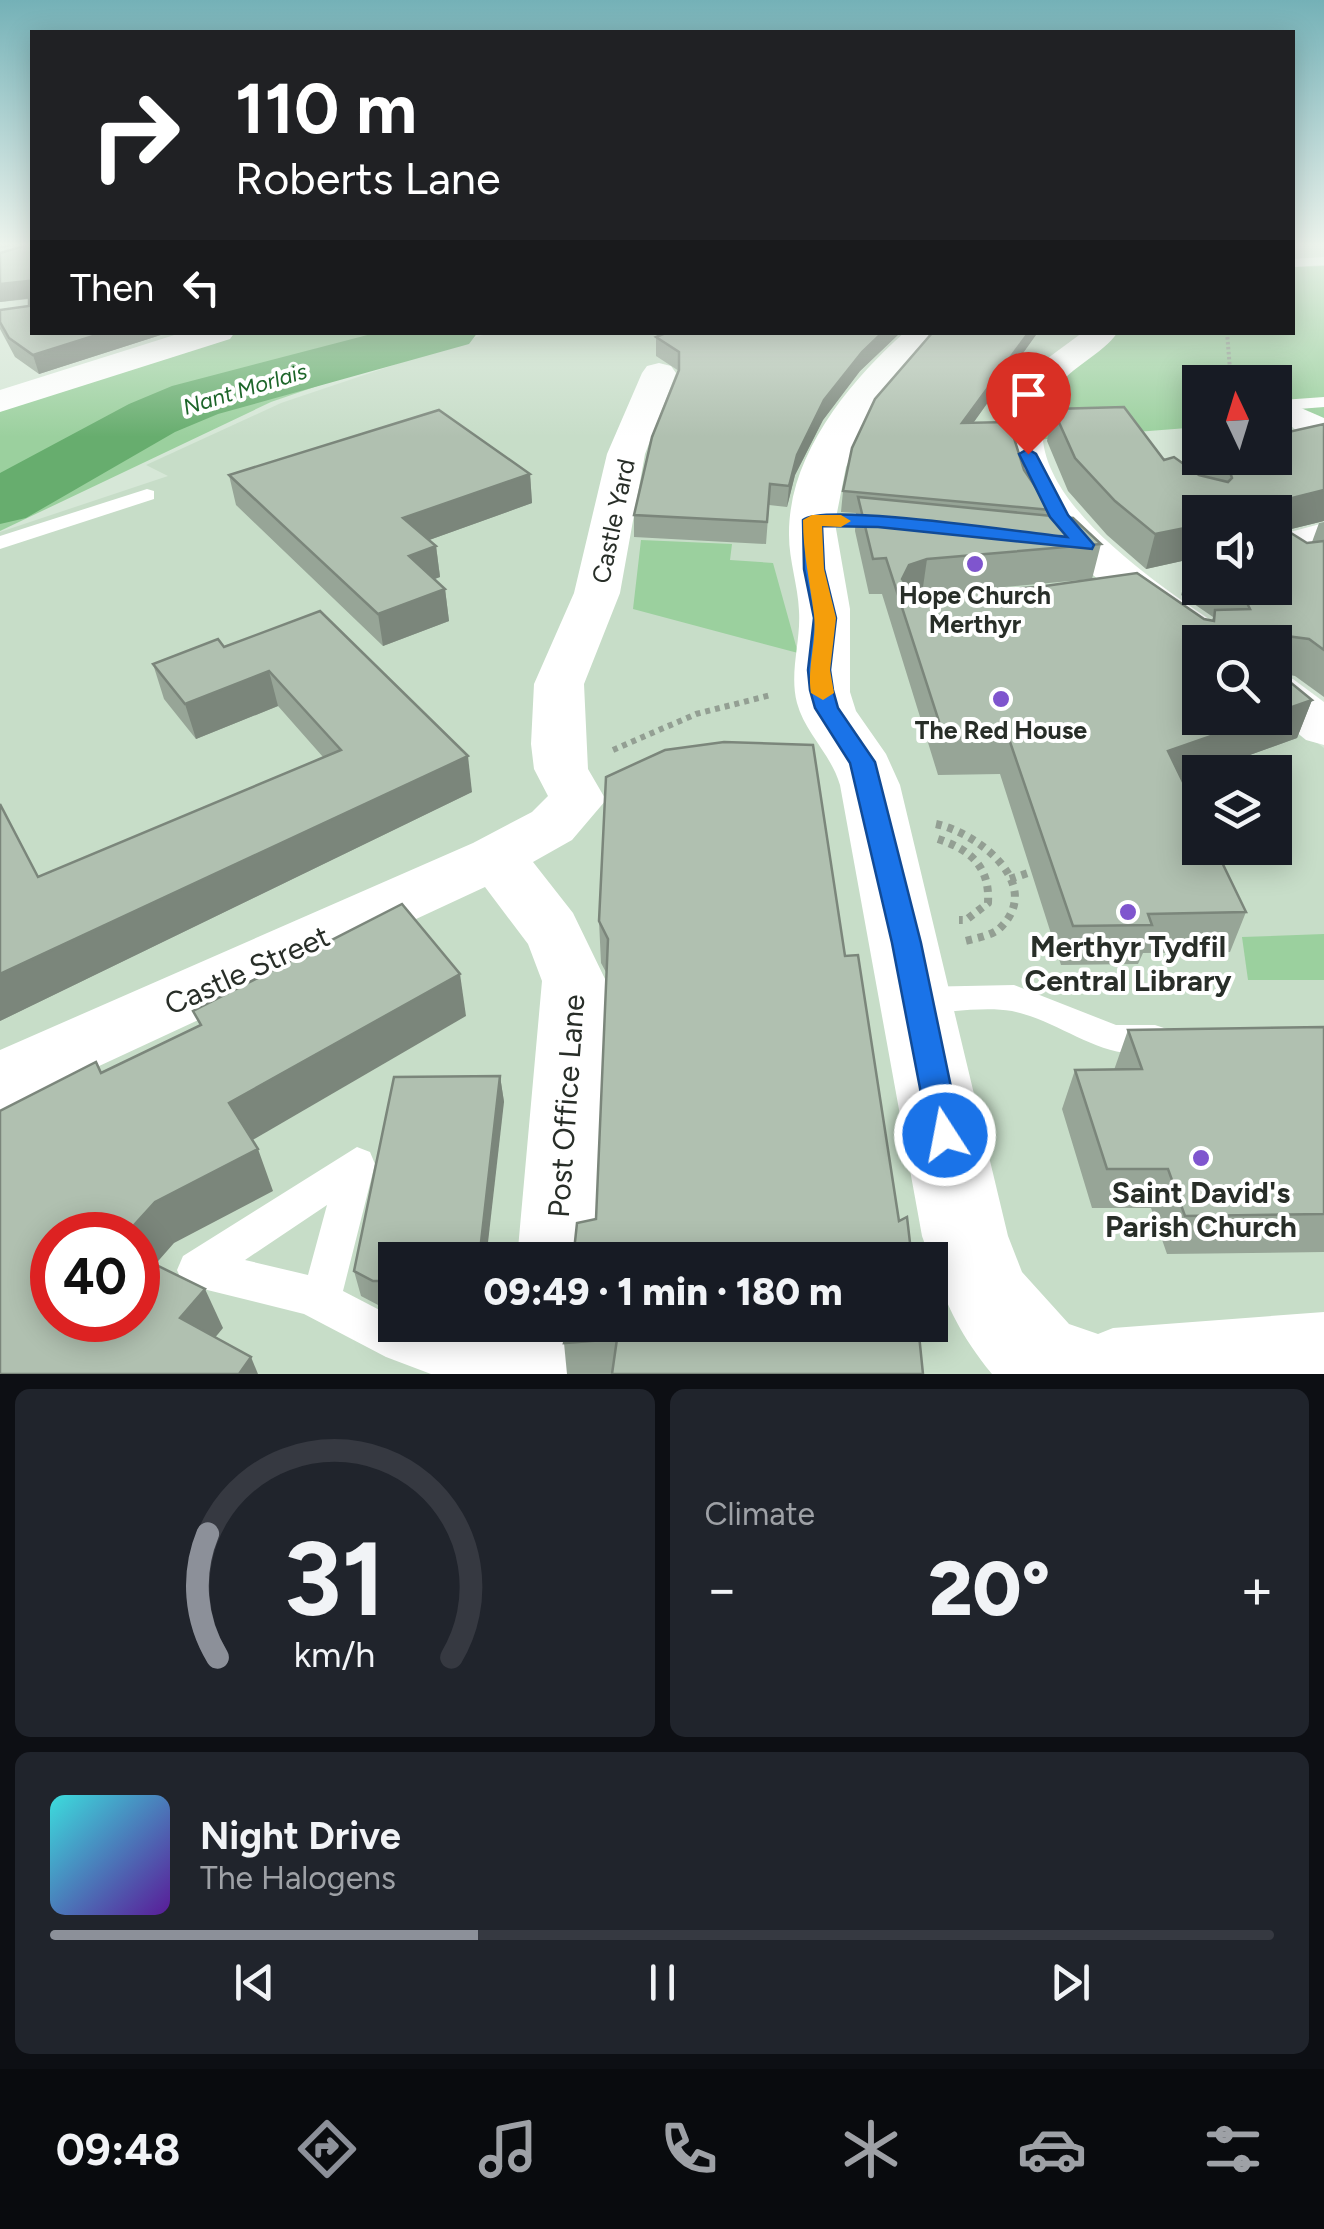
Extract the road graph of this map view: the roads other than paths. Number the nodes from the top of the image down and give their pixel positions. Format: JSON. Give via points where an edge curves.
{"nodes":[{"id":1,"x":209,"y":335,"type":"edge"},
{"id":2,"x":923,"y":335,"type":"edge"},
{"id":3,"x":1098,"y":335,"type":"edge"},
{"id":4,"x":658,"y":373,"type":"dead end"},
{"id":5,"x":0,"y":401,"type":"edge"},
{"id":6,"x":147,"y":495,"type":"dead end"},
{"id":7,"x":812,"y":520,"type":"junction"},
{"id":8,"x":914,"y":526,"type":"edge"},
{"id":9,"x":0,"y":542,"type":"edge"},
{"id":10,"x":1182,"y":577,"type":"edge"},
{"id":11,"x":1140,"y":590,"type":"junction"},
{"id":12,"x":1078,"y":602,"type":"edge"},
{"id":13,"x":1188,"y":625,"type":"edge"},
{"id":14,"x":1292,"y":703,"type":"edge"},
{"id":15,"x":1324,"y":728,"type":"edge"},
{"id":16,"x":494,"y":858,"type":"junction"},
{"id":17,"x":912,"y":972,"type":"junction"},
{"id":18,"x":1190,"y":1039,"type":"edge"},
{"id":19,"x":0,"y":1082,"type":"edge"},
{"id":20,"x":557,"y":1242,"type":"edge"},
{"id":21,"x":321,"y":1300,"type":"dead end"},
{"id":22,"x":550,"y":1348,"type":"edge"},
{"id":23,"x":1324,"y":1358,"type":"edge"},
{"id":24,"x":1066,"y":1371,"type":"edge"}],
"edges":[{"from":1,"to":5,"type":"street"},
{"from":2,"to":7,"type":"street","via":[[856,406],[830,455]]},
{"from":3,"to":11,"type":"street","via":[[1056,367],[1035,394],[1025,423],[1028,454],[1072,544]]},
{"from":4,"to":16,"type":"street","name":"Castle Yard","via":[[626,454],[598,593],[559,684],[556,744],[578,800],[569,813]]},
{"from":6,"to":9,"type":"lane"},
{"from":7,"to":8,"type":"lane"},
{"from":7,"to":17,"type":"street","via":[[825,618],[822,690],[826,708],[862,762]]},
{"from":10,"to":11,"type":"street"},
{"from":11,"to":12,"type":"street"},
{"from":11,"to":13,"type":"street"},
{"from":14,"to":15,"type":"street"},
{"from":16,"to":19,"type":"street","name":"Castle Street"},
{"from":16,"to":20,"type":"street","name":"Post Office Lane","via":[[562,943],[574,980]]},
{"from":17,"to":18,"type":"lane","via":[[1014,998],[1114,1039]]},
{"from":17,"to":24,"type":"street","via":[[965,1236],[991,1303]]},
{"from":21,"to":22,"type":"lane","via":[[426,1367],[498,1370]]},
{"from":23,"to":24,"type":"street"}]}
